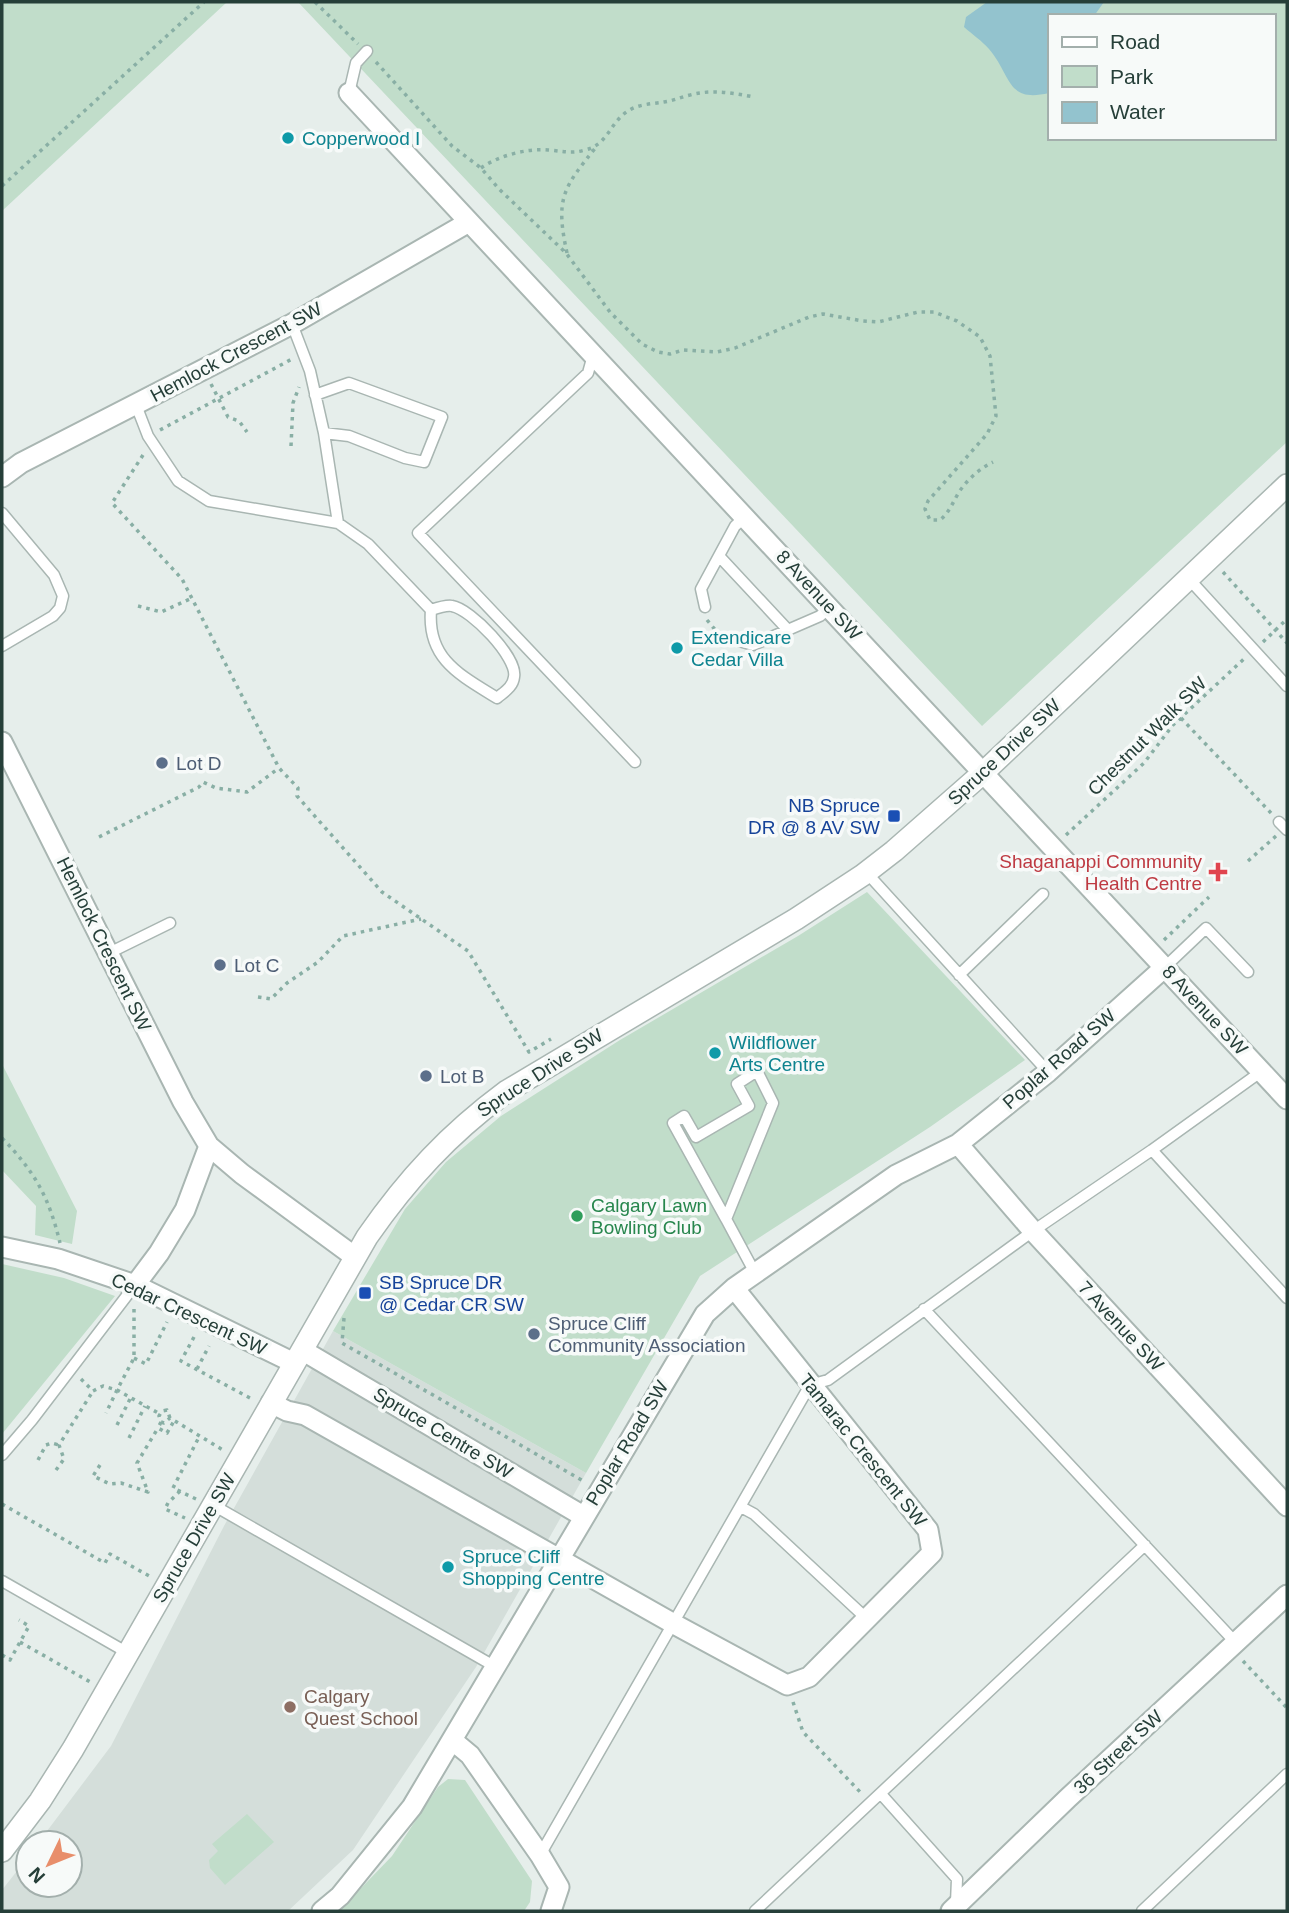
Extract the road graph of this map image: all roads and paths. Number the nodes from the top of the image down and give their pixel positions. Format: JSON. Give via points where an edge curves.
{"nodes":[{"id":1,"x":204,"y":2,"type":"edge"},
{"id":2,"x":314,"y":2,"type":"edge"},
{"id":3,"x":367,"y":51,"type":"junction"},
{"id":4,"x":349,"y":93,"type":"joint"},
{"id":5,"x":754,"y":97,"type":"dead end"},
{"id":6,"x":599,"y":145,"type":"junction"},
{"id":7,"x":481,"y":168,"type":"junction"},
{"id":8,"x":2,"y":186,"type":"edge"},
{"id":9,"x":469,"y":222,"type":"junction"},
{"id":10,"x":567,"y":255,"type":"junction"},
{"id":11,"x":292,"y":324,"type":"junction"},
{"id":12,"x":593,"y":355,"type":"junction"},
{"id":13,"x":298,"y":369,"type":"dead end"},
{"id":14,"x":302,"y":382,"type":"dead end"},
{"id":15,"x":316,"y":395,"type":"junction"},
{"id":16,"x":219,"y":398,"type":"junction"},
{"id":17,"x":136,"y":405,"type":"junction"},
{"id":18,"x":247,"y":432,"type":"dead end"},
{"id":19,"x":324,"y":433,"type":"junction"},
{"id":20,"x":148,"y":436,"type":"junction"},
{"id":21,"x":291,"y":446,"type":"dead end"},
{"id":22,"x":143,"y":455,"type":"dead end"},
{"id":23,"x":993,"y":462,"type":"dead end"},
{"id":24,"x":2,"y":477,"type":"edge"},
{"id":25,"x":1287,"y":485,"type":"edge"},
{"id":26,"x":2,"y":513,"type":"edge"},
{"id":27,"x":745,"y":517,"type":"junction"},
{"id":28,"x":338,"y":523,"type":"junction"},
{"id":29,"x":719,"y":556,"type":"junction"},
{"id":30,"x":1223,"y":572,"type":"dead end"},
{"id":31,"x":1189,"y":579,"type":"junction"},
{"id":32,"x":192,"y":598,"type":"junction"},
{"id":33,"x":138,"y":606,"type":"dead end"},
{"id":34,"x":830,"y":607,"type":"junction"},
{"id":35,"x":431,"y":610,"type":"junction"},
{"id":36,"x":705,"y":612,"type":"joint"},
{"id":37,"x":1287,"y":620,"type":"edge"},
{"id":38,"x":788,"y":630,"type":"junction"},
{"id":39,"x":1276,"y":630,"type":"junction"},
{"id":40,"x":732,"y":643,"type":"joint"},
{"id":41,"x":1262,"y":643,"type":"dead end"},
{"id":42,"x":1287,"y":643,"type":"edge"},
{"id":43,"x":2,"y":646,"type":"edge"},
{"id":44,"x":1248,"y":656,"type":"dead end"},
{"id":45,"x":1287,"y":686,"type":"edge"},
{"id":46,"x":1181,"y":718,"type":"junction"},
{"id":47,"x":2,"y":742,"type":"edge"},
{"id":48,"x":635,"y":762,"type":"dead end"},
{"id":49,"x":279,"y":768,"type":"junction"},
{"id":50,"x":984,"y":772,"type":"junction"},
{"id":51,"x":1281,"y":828,"type":"edge"},
{"id":52,"x":1066,"y":835,"type":"dead end"},
{"id":53,"x":99,"y":837,"type":"dead end"},
{"id":54,"x":1248,"y":861,"type":"dead end"},
{"id":55,"x":866,"y":872,"type":"junction"},
{"id":56,"x":1043,"y":894,"type":"dead end"},
{"id":57,"x":1209,"y":897,"type":"dead end"},
{"id":58,"x":421,"y":919,"type":"junction"},
{"id":59,"x":170,"y":923,"type":"dead end"},
{"id":60,"x":1164,"y":940,"type":"dead end"},
{"id":61,"x":109,"y":953,"type":"junction"},
{"id":62,"x":1165,"y":967,"type":"junction"},
{"id":63,"x":1248,"y":972,"type":"dead end"},
{"id":64,"x":959,"y":975,"type":"junction"},
{"id":65,"x":258,"y":997,"type":"dead end"},
{"id":66,"x":551,"y":1039,"type":"dead end"},
{"id":67,"x":1262,"y":1071,"type":"junction"},
{"id":68,"x":1048,"y":1072,"type":"junction"},
{"id":69,"x":1287,"y":1099,"type":"edge"},
{"id":70,"x":2,"y":1138,"type":"edge"},
{"id":71,"x":958,"y":1144,"type":"junction"},
{"id":72,"x":209,"y":1146,"type":"junction"},
{"id":73,"x":1152,"y":1150,"type":"junction"},
{"id":74,"x":726,"y":1219,"type":"junction"},
{"id":75,"x":1033,"y":1231,"type":"junction"},
{"id":76,"x":2,"y":1248,"type":"edge"},
{"id":77,"x":355,"y":1257,"type":"junction"},
{"id":78,"x":58,"y":1259,"type":"junction"},
{"id":79,"x":755,"y":1273,"type":"junction"},
{"id":80,"x":135,"y":1285,"type":"junction"},
{"id":81,"x":734,"y":1288,"type":"junction"},
{"id":82,"x":1287,"y":1298,"type":"edge"},
{"id":83,"x":135,"y":1308,"type":"dead end"},
{"id":84,"x":345,"y":1309,"type":"dead end"},
{"id":85,"x":924,"y":1310,"type":"junction"},
{"id":86,"x":167,"y":1322,"type":"dead end"},
{"id":87,"x":194,"y":1337,"type":"dead end"},
{"id":88,"x":209,"y":1346,"type":"dead end"},
{"id":89,"x":298,"y":1357,"type":"junction"},
{"id":90,"x":134,"y":1358,"type":"junction"},
{"id":91,"x":197,"y":1369,"type":"junction"},
{"id":92,"x":81,"y":1379,"type":"dead end"},
{"id":93,"x":810,"y":1385,"type":"junction"},
{"id":94,"x":117,"y":1390,"type":"junction"},
{"id":95,"x":93,"y":1391,"type":"junction"},
{"id":96,"x":131,"y":1397,"type":"junction"},
{"id":97,"x":250,"y":1398,"type":"dead end"},
{"id":98,"x":271,"y":1403,"type":"junction"},
{"id":99,"x":145,"y":1405,"type":"junction"},
{"id":100,"x":106,"y":1413,"type":"dead end"},
{"id":101,"x":160,"y":1414,"type":"junction"},
{"id":102,"x":172,"y":1420,"type":"junction"},
{"id":103,"x":161,"y":1422,"type":"junction"},
{"id":104,"x":117,"y":1425,"type":"dead end"},
{"id":105,"x":158,"y":1428,"type":"junction"},
{"id":106,"x":199,"y":1437,"type":"junction"},
{"id":107,"x":129,"y":1438,"type":"dead end"},
{"id":108,"x":59,"y":1445,"type":"junction"},
{"id":109,"x":223,"y":1450,"type":"dead end"},
{"id":110,"x":2,"y":1455,"type":"edge"},
{"id":111,"x":38,"y":1460,"type":"dead end"},
{"id":112,"x":100,"y":1465,"type":"dead end"},
{"id":113,"x":55,"y":1469,"type":"dead end"},
{"id":114,"x":585,"y":1482,"type":"dead end"},
{"id":115,"x":180,"y":1491,"type":"junction"},
{"id":116,"x":205,"y":1502,"type":"junction"},
{"id":117,"x":2,"y":1504,"type":"edge"},
{"id":118,"x":1287,"y":1506,"type":"edge"},
{"id":119,"x":740,"y":1507,"type":"junction"},
{"id":120,"x":583,"y":1516,"type":"junction"},
{"id":121,"x":185,"y":1518,"type":"dead end"},
{"id":122,"x":1145,"y":1545,"type":"junction"},
{"id":123,"x":559,"y":1557,"type":"junction"},
{"id":124,"x":151,"y":1577,"type":"dead end"},
{"id":125,"x":2,"y":1581,"type":"edge"},
{"id":126,"x":1287,"y":1595,"type":"edge"},
{"id":127,"x":867,"y":1619,"type":"junction"},
{"id":128,"x":19,"y":1620,"type":"dead end"},
{"id":129,"x":674,"y":1624,"type":"junction"},
{"id":130,"x":20,"y":1642,"type":"junction"},
{"id":131,"x":1238,"y":1650,"type":"junction"},
{"id":132,"x":128,"y":1654,"type":"junction"},
{"id":133,"x":2,"y":1655,"type":"edge"},
{"id":134,"x":494,"y":1666,"type":"junction"},
{"id":135,"x":94,"y":1684,"type":"dead end"},
{"id":136,"x":787,"y":1685,"type":"junction"},
{"id":137,"x":1287,"y":1708,"type":"edge"},
{"id":138,"x":452,"y":1740,"type":"junction"},
{"id":139,"x":1287,"y":1774,"type":"edge"},
{"id":140,"x":881,"y":1794,"type":"junction"},
{"id":141,"x":871,"y":1804,"type":"junction"},
{"id":142,"x":2,"y":1851,"type":"edge"},
{"id":143,"x":540,"y":1855,"type":"junction"},
{"id":144,"x":956,"y":1910,"type":"edge"},
{"id":145,"x":322,"y":1911,"type":"edge"},
{"id":146,"x":551,"y":1911,"type":"edge"},
{"id":147,"x":755,"y":1911,"type":"edge"},
{"id":148,"x":1142,"y":1911,"type":"edge"}],
"edges":[{"from":1,"to":8,"type":"path"},
{"from":2,"to":3,"type":"path"},
{"from":3,"to":4,"type":"lane","via":[[356,63]]},
{"from":3,"to":7,"type":"path","via":[[452,146]]},
{"from":4,"to":9,"type":"street","name":"8 Avenue SW"},
{"from":5,"to":6,"type":"path","via":[[708,92],[638,106],[617,120]]},
{"from":6,"to":7,"type":"path","via":[[572,153],[528,151]]},
{"from":6,"to":10,"type":"path","via":[[570,179],[561,208]]},
{"from":7,"to":10,"type":"path"},
{"from":9,"to":11,"type":"street","name":"Hemlock Crescent SW"},
{"from":9,"to":12,"type":"street","name":"8 Avenue SW"},
{"from":10,"to":23,"type":"path","via":[[610,312],[642,344],[658,352],[735,348],[823,314],[878,321],[934,312],[957,321],[980,337],[990,356],[996,416],[987,434],[928,502],[925,509],[930,520],[946,515],[966,483]]},
{"from":11,"to":15,"type":"lane"},
{"from":11,"to":17,"type":"street","name":"Hemlock Crescent SW"},
{"from":12,"to":27,"type":"street","name":"8 Avenue SW"},
{"from":12,"to":48,"type":"lane","via":[[588,373],[418,533]]},
{"from":13,"to":16,"type":"path","via":[[295,357]]},
{"from":14,"to":21,"type":"path","via":[[293,403]]},
{"from":15,"to":19,"type":"lane"},
{"from":15,"to":19,"type":"lane","via":[[349,383],[442,417],[424,463],[349,436]]},
{"from":16,"to":18,"type":"path","via":[[228,417],[239,421]]},
{"from":16,"to":20,"type":"path"},
{"from":17,"to":20,"type":"lane"},
{"from":17,"to":24,"type":"street","name":"Hemlock Crescent SW"},
{"from":19,"to":28,"type":"lane"},
{"from":20,"to":28,"type":"lane","via":[[178,481],[209,501]]},
{"from":22,"to":32,"type":"path","via":[[112,503],[182,579]]},
{"from":25,"to":31,"type":"street","name":"Spruce Drive SW"},
{"from":26,"to":43,"type":"lane","via":[[54,575],[63,596],[53,616]]},
{"from":27,"to":29,"type":"lane"},
{"from":27,"to":34,"type":"street","name":"8 Avenue SW"},
{"from":28,"to":35,"type":"lane","via":[[368,544]]},
{"from":29,"to":36,"type":"lane","via":[[701,589]]},
{"from":29,"to":38,"type":"lane"},
{"from":30,"to":39,"type":"path"},
{"from":31,"to":45,"type":"lane"},
{"from":31,"to":50,"type":"street","name":"Spruce Drive SW"},
{"from":32,"to":33,"type":"path","via":[[162,612]]},
{"from":32,"to":49,"type":"path"},
{"from":34,"to":38,"type":"lane"},
{"from":34,"to":50,"type":"street","name":"8 Avenue SW"},
{"from":35,"to":35,"type":"lane","via":[[429,629],[437,650],[457,673],[497,698],[512,685],[511,659],[468,614],[452,605]]},
{"from":36,"to":40,"type":"path"},
{"from":37,"to":39,"type":"path"},
{"from":38,"to":40,"type":"lane","via":[[753,645]]},
{"from":39,"to":41,"type":"path"},
{"from":39,"to":42,"type":"path"},
{"from":44,"to":46,"type":"path","name":"Chestnut Walk SW"},
{"from":46,"to":51,"type":"path"},
{"from":46,"to":52,"type":"path","name":"Chestnut Walk SW","via":[[1144,763]]},
{"from":47,"to":61,"type":"street","name":"Hemlock Crescent SW"},
{"from":49,"to":53,"type":"path","via":[[247,792],[203,782]]},
{"from":49,"to":58,"type":"path","via":[[298,788],[297,796],[382,892]]},
{"from":50,"to":55,"type":"street","name":"Spruce Drive SW"},
{"from":50,"to":62,"type":"street","name":"8 Avenue SW"},
{"from":51,"to":54,"type":"path"},
{"from":55,"to":64,"type":"lane"},
{"from":55,"to":77,"type":"street","name":"Spruce Drive SW","via":[[796,919],[507,1091],[468,1120],[424,1164]]},
{"from":56,"to":64,"type":"lane"},
{"from":57,"to":60,"type":"path"},
{"from":58,"to":65,"type":"path","via":[[343,936],[271,999]]},
{"from":58,"to":66,"type":"path","via":[[468,951],[530,1052]]},
{"from":59,"to":61,"type":"lane"},
{"from":61,"to":72,"type":"street","name":"Hemlock Crescent SW"},
{"from":62,"to":63,"type":"lane","via":[[1206,928]]},
{"from":62,"to":67,"type":"street","name":"8 Avenue SW"},
{"from":62,"to":68,"type":"street","name":"Poplar Road SW"},
{"from":64,"to":68,"type":"lane"},
{"from":67,"to":69,"type":"street","name":"8 Avenue SW"},
{"from":67,"to":73,"type":"lane"},
{"from":68,"to":71,"type":"street","name":"Poplar Road SW"},
{"from":70,"to":78,"type":"path","via":[[43,1191],[61,1247]]},
{"from":71,"to":75,"type":"street","name":"7 Avenue SW"},
{"from":71,"to":79,"type":"street","name":"Poplar Road SW","via":[[896,1175]]},
{"from":72,"to":77,"type":"street","name":"Hemlock Crescent SW"},
{"from":72,"to":80,"type":"street","via":[[185,1210]]},
{"from":73,"to":75,"type":"lane"},
{"from":73,"to":82,"type":"lane"},
{"from":74,"to":74,"type":"lane","via":[[773,1103],[757,1071],[737,1084],[749,1106],[696,1137],[684,1116],[673,1123]]},
{"from":74,"to":79,"type":"lane"},
{"from":75,"to":85,"type":"lane"},
{"from":75,"to":118,"type":"street","name":"7 Avenue SW"},
{"from":76,"to":78,"type":"street","name":"Cedar Crescent SW"},
{"from":77,"to":89,"type":"street","name":"Spruce Drive SW"},
{"from":78,"to":80,"type":"street","name":"Cedar Crescent SW"},
{"from":79,"to":81,"type":"street","name":"Poplar Road SW"},
{"from":80,"to":89,"type":"street","name":"Cedar Crescent SW"},
{"from":80,"to":110,"type":"lane"},
{"from":81,"to":93,"type":"street","name":"Tamarac Crescent SW"},
{"from":81,"to":120,"type":"street","name":"Poplar Road SW","via":[[705,1314]]},
{"from":83,"to":90,"type":"path"},
{"from":84,"to":114,"type":"path","via":[[342,1343]]},
{"from":85,"to":93,"type":"lane","via":[[828,1380]]},
{"from":85,"to":122,"type":"lane"},
{"from":86,"to":90,"type":"path","via":[[146,1364]]},
{"from":87,"to":91,"type":"path","via":[[181,1360]]},
{"from":88,"to":91,"type":"path"},
{"from":89,"to":98,"type":"street","name":"Spruce Drive SW"},
{"from":89,"to":120,"type":"street","name":"Spruce Centre SW"},
{"from":90,"to":94,"type":"path"},
{"from":91,"to":97,"type":"path"},
{"from":92,"to":95,"type":"path"},
{"from":93,"to":119,"type":"lane"},
{"from":93,"to":127,"type":"street","name":"Tamarac Crescent SW","via":[[928,1530],[932,1553]]},
{"from":94,"to":95,"type":"path","via":[[103,1386]]},
{"from":94,"to":96,"type":"path"},
{"from":94,"to":100,"type":"path"},
{"from":95,"to":108,"type":"path"},
{"from":96,"to":99,"type":"path"},
{"from":96,"to":104,"type":"path"},
{"from":98,"to":116,"type":"street","name":"Spruce Drive SW"},
{"from":98,"to":123,"type":"street","via":[[305,1415]]},
{"from":99,"to":101,"type":"path"},
{"from":99,"to":107,"type":"path"},
{"from":101,"to":102,"type":"path","via":[[167,1410]]},
{"from":101,"to":103,"type":"path"},
{"from":102,"to":103,"type":"path"},
{"from":102,"to":105,"type":"path","via":[[167,1433]]},
{"from":102,"to":106,"type":"path"},
{"from":103,"to":105,"type":"path"},
{"from":105,"to":112,"type":"path","via":[[136,1463],[148,1492],[93,1476]]},
{"from":106,"to":109,"type":"path"},
{"from":106,"to":115,"type":"path","via":[[173,1488]]},
{"from":108,"to":111,"type":"path","via":[[46,1445]]},
{"from":108,"to":113,"type":"path","via":[[65,1459]]},
{"from":115,"to":116,"type":"path"},
{"from":115,"to":121,"type":"path","via":[[165,1509]]},
{"from":116,"to":132,"type":"street","name":"Spruce Drive SW"},
{"from":116,"to":134,"type":"lane"},
{"from":117,"to":124,"type":"path","via":[[105,1563],[110,1554]]},
{"from":119,"to":127,"type":"lane","via":[[754,1514]]},
{"from":119,"to":129,"type":"lane"},
{"from":120,"to":123,"type":"street","name":"Poplar Road SW"},
{"from":122,"to":131,"type":"lane"},
{"from":122,"to":140,"type":"lane"},
{"from":123,"to":129,"type":"street"},
{"from":123,"to":134,"type":"street","name":"Poplar Road SW"},
{"from":125,"to":132,"type":"lane"},
{"from":126,"to":131,"type":"street","name":"36 Street SW"},
{"from":127,"to":136,"type":"street","name":"Tamarac Crescent SW","via":[[809,1677]]},
{"from":128,"to":130,"type":"path","via":[[29,1626]]},
{"from":129,"to":136,"type":"street"},
{"from":129,"to":143,"type":"lane"},
{"from":130,"to":133,"type":"path","via":[[10,1660]]},
{"from":130,"to":135,"type":"path"},
{"from":131,"to":137,"type":"path"},
{"from":131,"to":144,"type":"street","name":"36 Street SW","via":[[1068,1798]]},
{"from":132,"to":142,"type":"street","name":"Spruce Drive SW","via":[[47,1791]]},
{"from":134,"to":138,"type":"street","name":"Poplar Road SW"},
{"from":136,"to":141,"type":"path","via":[[803,1732]]},
{"from":138,"to":143,"type":"street","via":[[470,1755]]},
{"from":138,"to":145,"type":"street","name":"Poplar Road SW","via":[[412,1807],[340,1896]]},
{"from":139,"to":148,"type":"lane"},
{"from":140,"to":141,"type":"lane"},
{"from":140,"to":144,"type":"lane","via":[[957,1879]]},
{"from":141,"to":147,"type":"lane"},
{"from":143,"to":146,"type":"street","via":[[559,1887]]}]}
